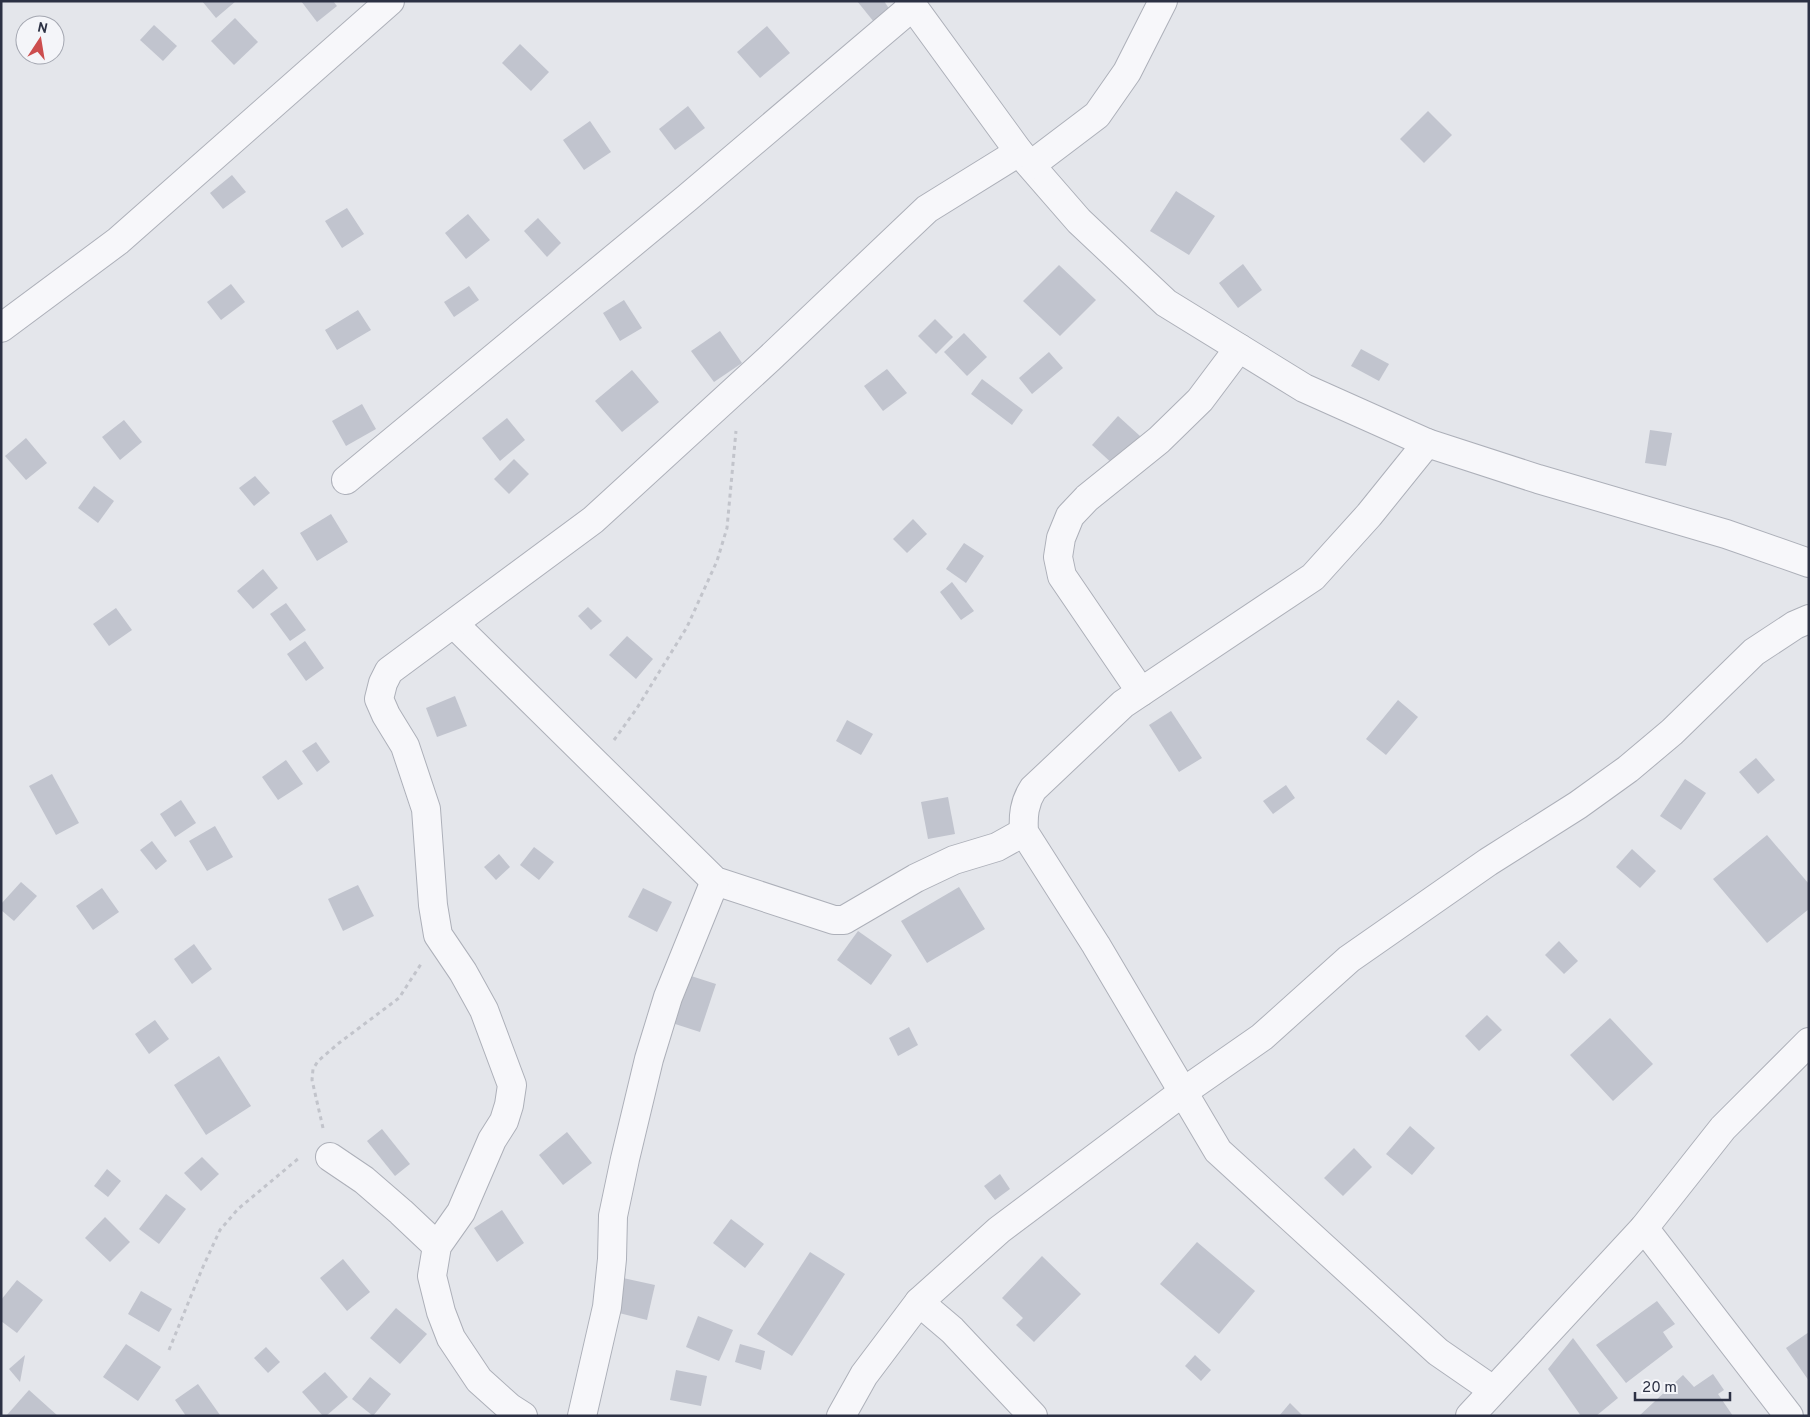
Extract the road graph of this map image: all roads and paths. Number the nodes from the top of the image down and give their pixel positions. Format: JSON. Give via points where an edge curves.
{"nodes":[{"id":1,"x":390,"y":1,"type":"edge"},
{"id":2,"x":1163,"y":1,"type":"edge"},
{"id":3,"x":911,"y":4,"type":"edge"},
{"id":4,"x":1025,"y":158,"type":"junction"},
{"id":5,"x":1,"y":328,"type":"edge"},
{"id":6,"x":1239,"y":348,"type":"junction"},
{"id":7,"x":739,"y":424,"type":"dead end"},
{"id":8,"x":1428,"y":443,"type":"junction"},
{"id":9,"x":346,"y":480,"type":"dead end"},
{"id":10,"x":1809,"y":563,"type":"edge"},
{"id":11,"x":1809,"y":619,"type":"edge"},
{"id":12,"x":454,"y":624,"type":"junction"},
{"id":13,"x":1141,"y":692,"type":"junction"},
{"id":14,"x":595,"y":762,"type":"junction"},
{"id":15,"x":1024,"y":832,"type":"junction"},
{"id":16,"x":715,"y":881,"type":"junction"},
{"id":17,"x":438,"y":935,"type":"junction"},
{"id":18,"x":1809,"y":1042,"type":"edge"},
{"id":19,"x":1183,"y":1092,"type":"junction"},
{"id":20,"x":330,"y":1157,"type":"junction"},
{"id":21,"x":1644,"y":1228,"type":"junction"},
{"id":22,"x":437,"y":1246,"type":"junction"},
{"id":23,"x":919,"y":1302,"type":"junction"},
{"id":24,"x":169,"y":1350,"type":"dead end"},
{"id":25,"x":1493,"y":1390,"type":"junction"},
{"id":26,"x":523,"y":1416,"type":"edge"},
{"id":27,"x":582,"y":1416,"type":"edge"},
{"id":28,"x":841,"y":1416,"type":"edge"},
{"id":29,"x":1033,"y":1416,"type":"edge"},
{"id":30,"x":1470,"y":1416,"type":"edge"},
{"id":31,"x":1789,"y":1416,"type":"edge"}],
"edges":[{"from":1,"to":5,"type":"street","via":[[118,241]]},
{"from":2,"to":4,"type":"street","via":[[1127,72],[1097,115]]},
{"from":3,"to":4,"type":"street"},
{"from":3,"to":9,"type":"street","via":[[688,198]]},
{"from":4,"to":6,"type":"street","via":[[1079,221],[1166,303]]},
{"from":4,"to":12,"type":"street","via":[[927,209],[592,520]]},
{"from":6,"to":8,"type":"street","via":[[1304,388]]},
{"from":6,"to":13,"type":"street","via":[[1200,400],[1159,440],[1087,498],[1070,516],[1060,538],[1058,557],[1062,576]]},
{"from":7,"to":14,"type":"path","via":[[735,432],[727,528],[717,561],[688,627],[661,672],[616,738]]},
{"from":8,"to":10,"type":"street","via":[[1726,534]]},
{"from":8,"to":13,"type":"street","via":[[1313,577]]},
{"from":11,"to":19,"type":"street","via":[[1754,652],[1672,732],[1628,769],[1349,959],[1262,1037]]},
{"from":12,"to":14,"type":"street"},
{"from":12,"to":17,"type":"street","via":[[389,671],[379,700],[405,746],[426,809]]},
{"from":13,"to":15,"type":"street","via":[[1123,704],[1033,789],[1026,800]]},
{"from":14,"to":16,"type":"street"},
{"from":15,"to":16,"type":"street","via":[[996,847],[954,860],[916,878],[844,920],[834,920]]},
{"from":15,"to":19,"type":"street"},
{"from":16,"to":27,"type":"street","via":[[668,997],[649,1059],[613,1216],[607,1307]]},
{"from":17,"to":20,"type":"path","via":[[399,998],[339,1042],[313,1068],[312,1080]]},
{"from":17,"to":22,"type":"street","via":[[484,1010],[512,1085],[504,1121],[492,1140],[461,1212]]},
{"from":18,"to":21,"type":"street","via":[[1724,1128]]},
{"from":19,"to":23,"type":"street","via":[[999,1230]]},
{"from":19,"to":25,"type":"street","via":[[1218,1151],[1438,1352]]},
{"from":20,"to":22,"type":"street","via":[[364,1180]]},
{"from":20,"to":24,"type":"path","via":[[305,1154],[238,1209],[220,1230]]},
{"from":21,"to":25,"type":"street"},
{"from":21,"to":31,"type":"street"},
{"from":22,"to":26,"type":"street","via":[[432,1276],[451,1338],[479,1380],[509,1408]]},
{"from":23,"to":28,"type":"street","via":[[864,1375]]},
{"from":23,"to":29,"type":"street","via":[[952,1330]]},
{"from":25,"to":30,"type":"street"}]}
